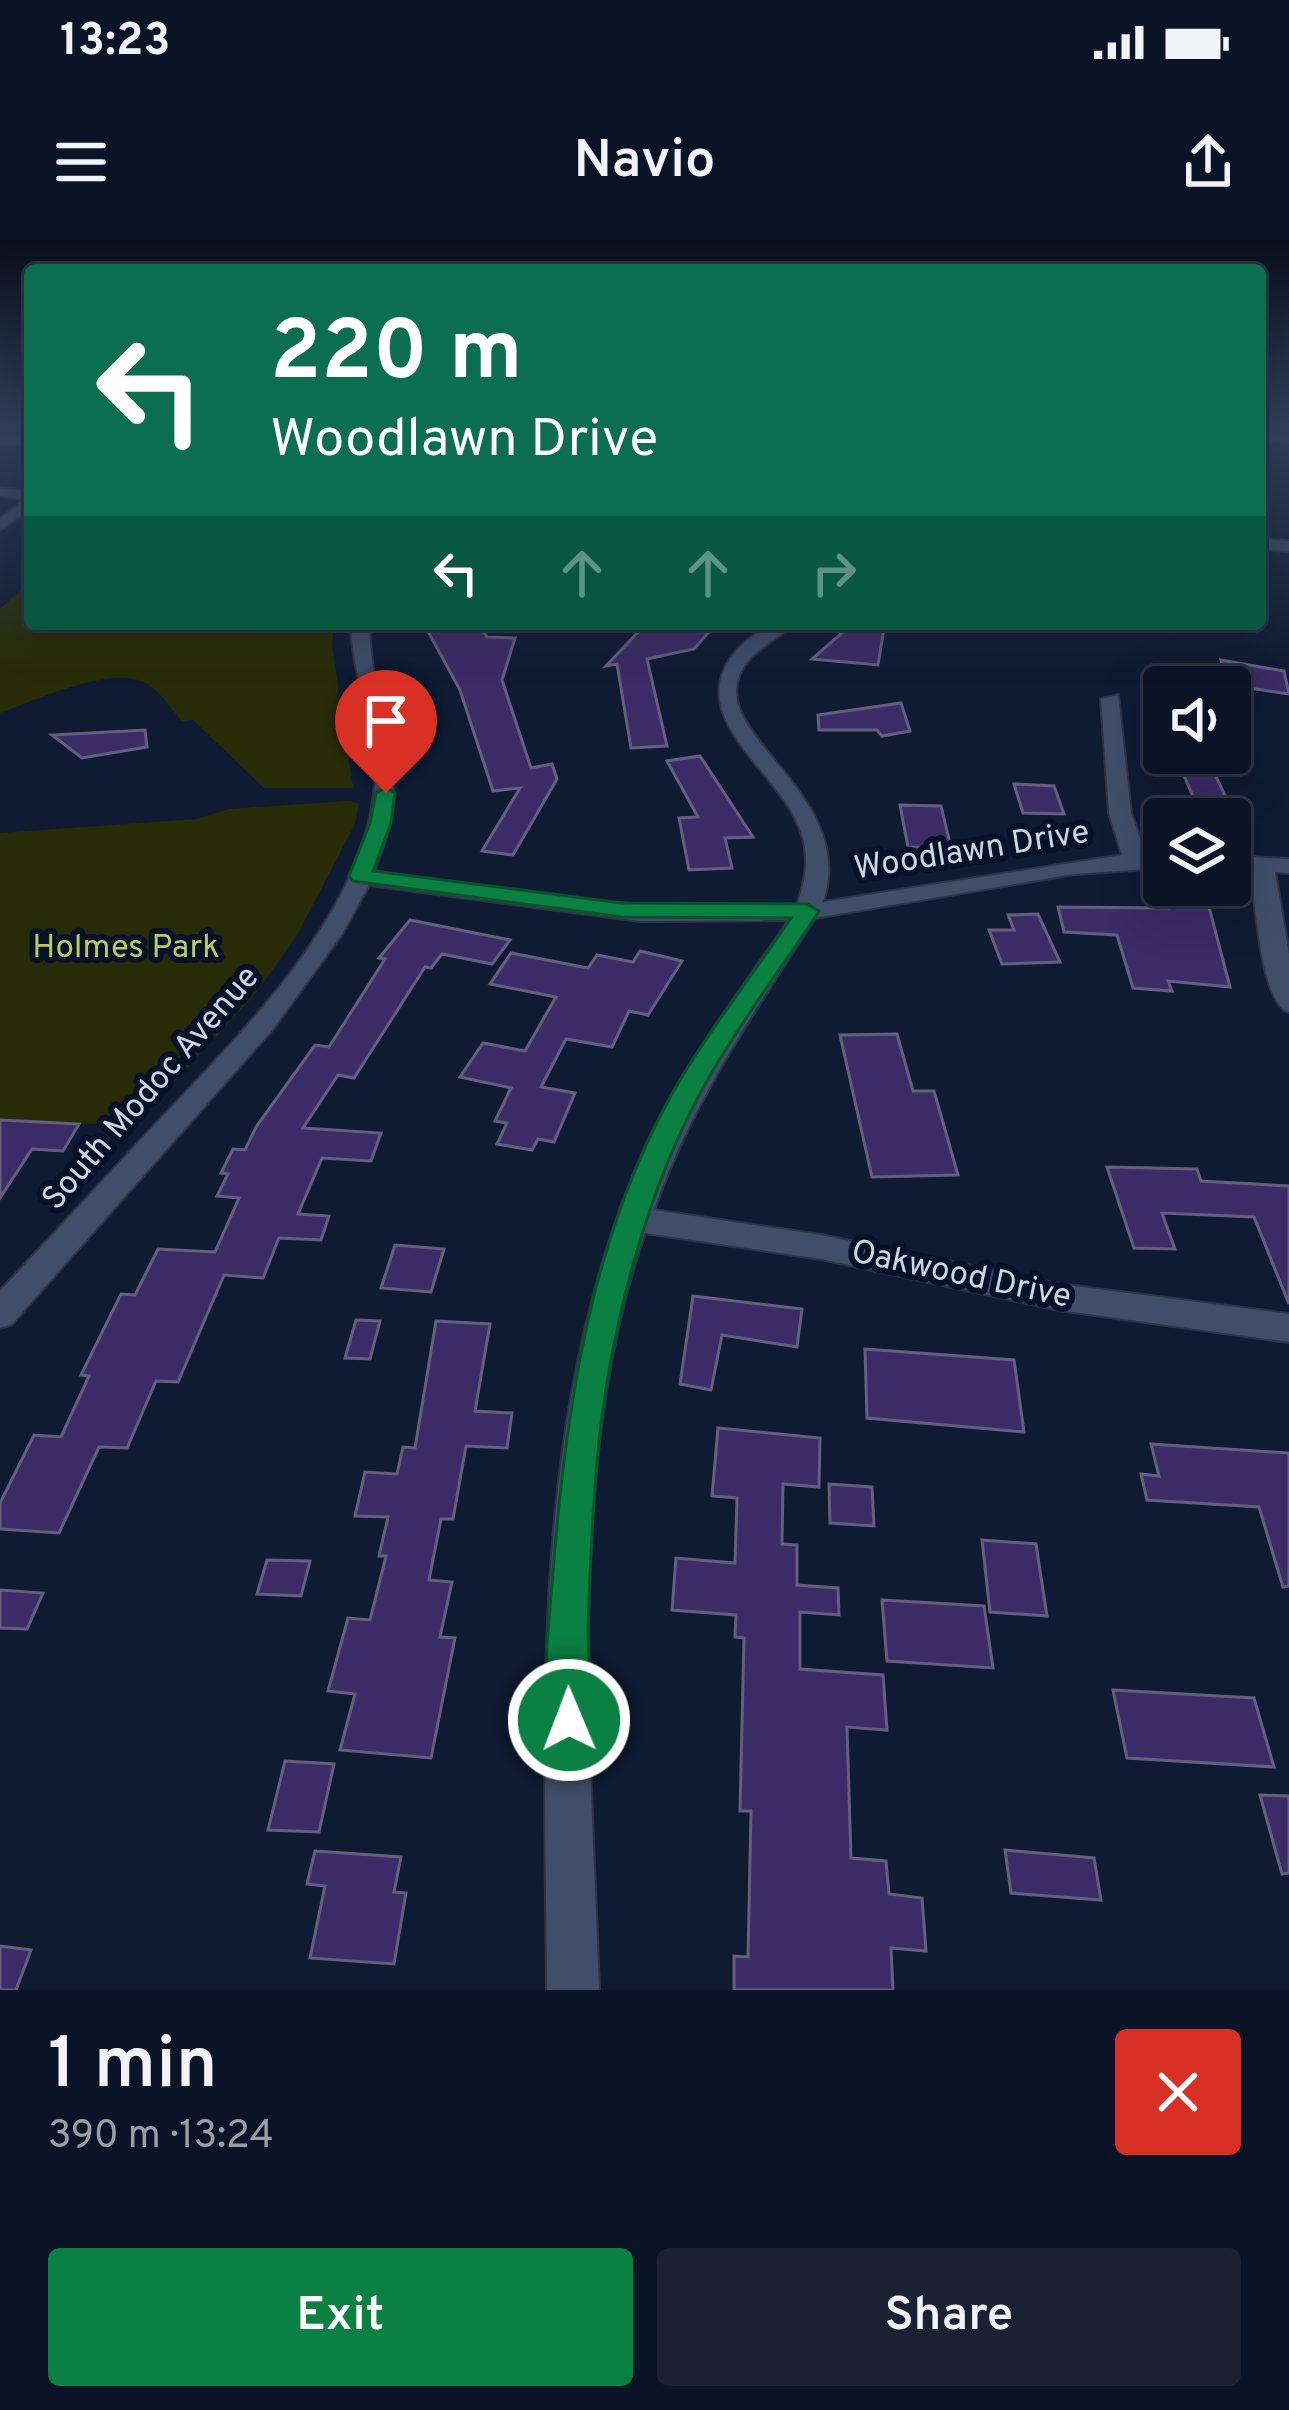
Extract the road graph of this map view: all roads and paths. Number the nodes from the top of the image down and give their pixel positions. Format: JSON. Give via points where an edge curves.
{"nodes":[{"id":1,"x":361,"y":630,"type":"edge"},
{"id":2,"x":775,"y":630,"type":"edge"},
{"id":3,"x":1111,"y":699,"type":"dead end"},
{"id":4,"x":1136,"y":861,"type":"junction"},
{"id":5,"x":1143,"y":861,"type":"edge"},
{"id":6,"x":1251,"y":864,"type":"edge"},
{"id":7,"x":1262,"y":865,"type":"junction"},
{"id":8,"x":1289,"y":866,"type":"edge"},
{"id":9,"x":360,"y":876,"type":"junction"},
{"id":10,"x":807,"y":911,"type":"junction"},
{"id":11,"x":1289,"y":1004,"type":"edge"},
{"id":12,"x":633,"y":1220,"type":"junction"},
{"id":13,"x":0,"y":1315,"type":"edge"},
{"id":14,"x":1289,"y":1328,"type":"edge"},
{"id":15,"x":573,"y":1990,"type":"edge"}],
"edges":[{"from":1,"to":9,"type":"street","name":"South Modoc Avenue","via":[[386,793]]},
{"from":2,"to":10,"type":"street","via":[[739,654],[726,692],[734,724],[813,832],[820,866]]},
{"from":3,"to":4,"type":"street","via":[[1120,813]]},
{"from":4,"to":5,"type":"street","name":"Woodlawn Drive"},
{"from":4,"to":10,"type":"street","name":"Woodlawn Drive"},
{"from":6,"to":7,"type":"street"},
{"from":7,"to":8,"type":"street"},
{"from":7,"to":11,"type":"street"},
{"from":9,"to":10,"type":"street","name":"Woodlawn Drive","via":[[622,910]]},
{"from":9,"to":13,"type":"street","name":"South Modoc Avenue","via":[[257,1030]]},
{"from":10,"to":12,"type":"street","via":[[695,1078]]},
{"from":12,"to":14,"type":"street","name":"Oakwood Drive","via":[[821,1247],[1059,1297]]},
{"from":12,"to":15,"type":"street","via":[[591,1376],[572,1544]]}]}
